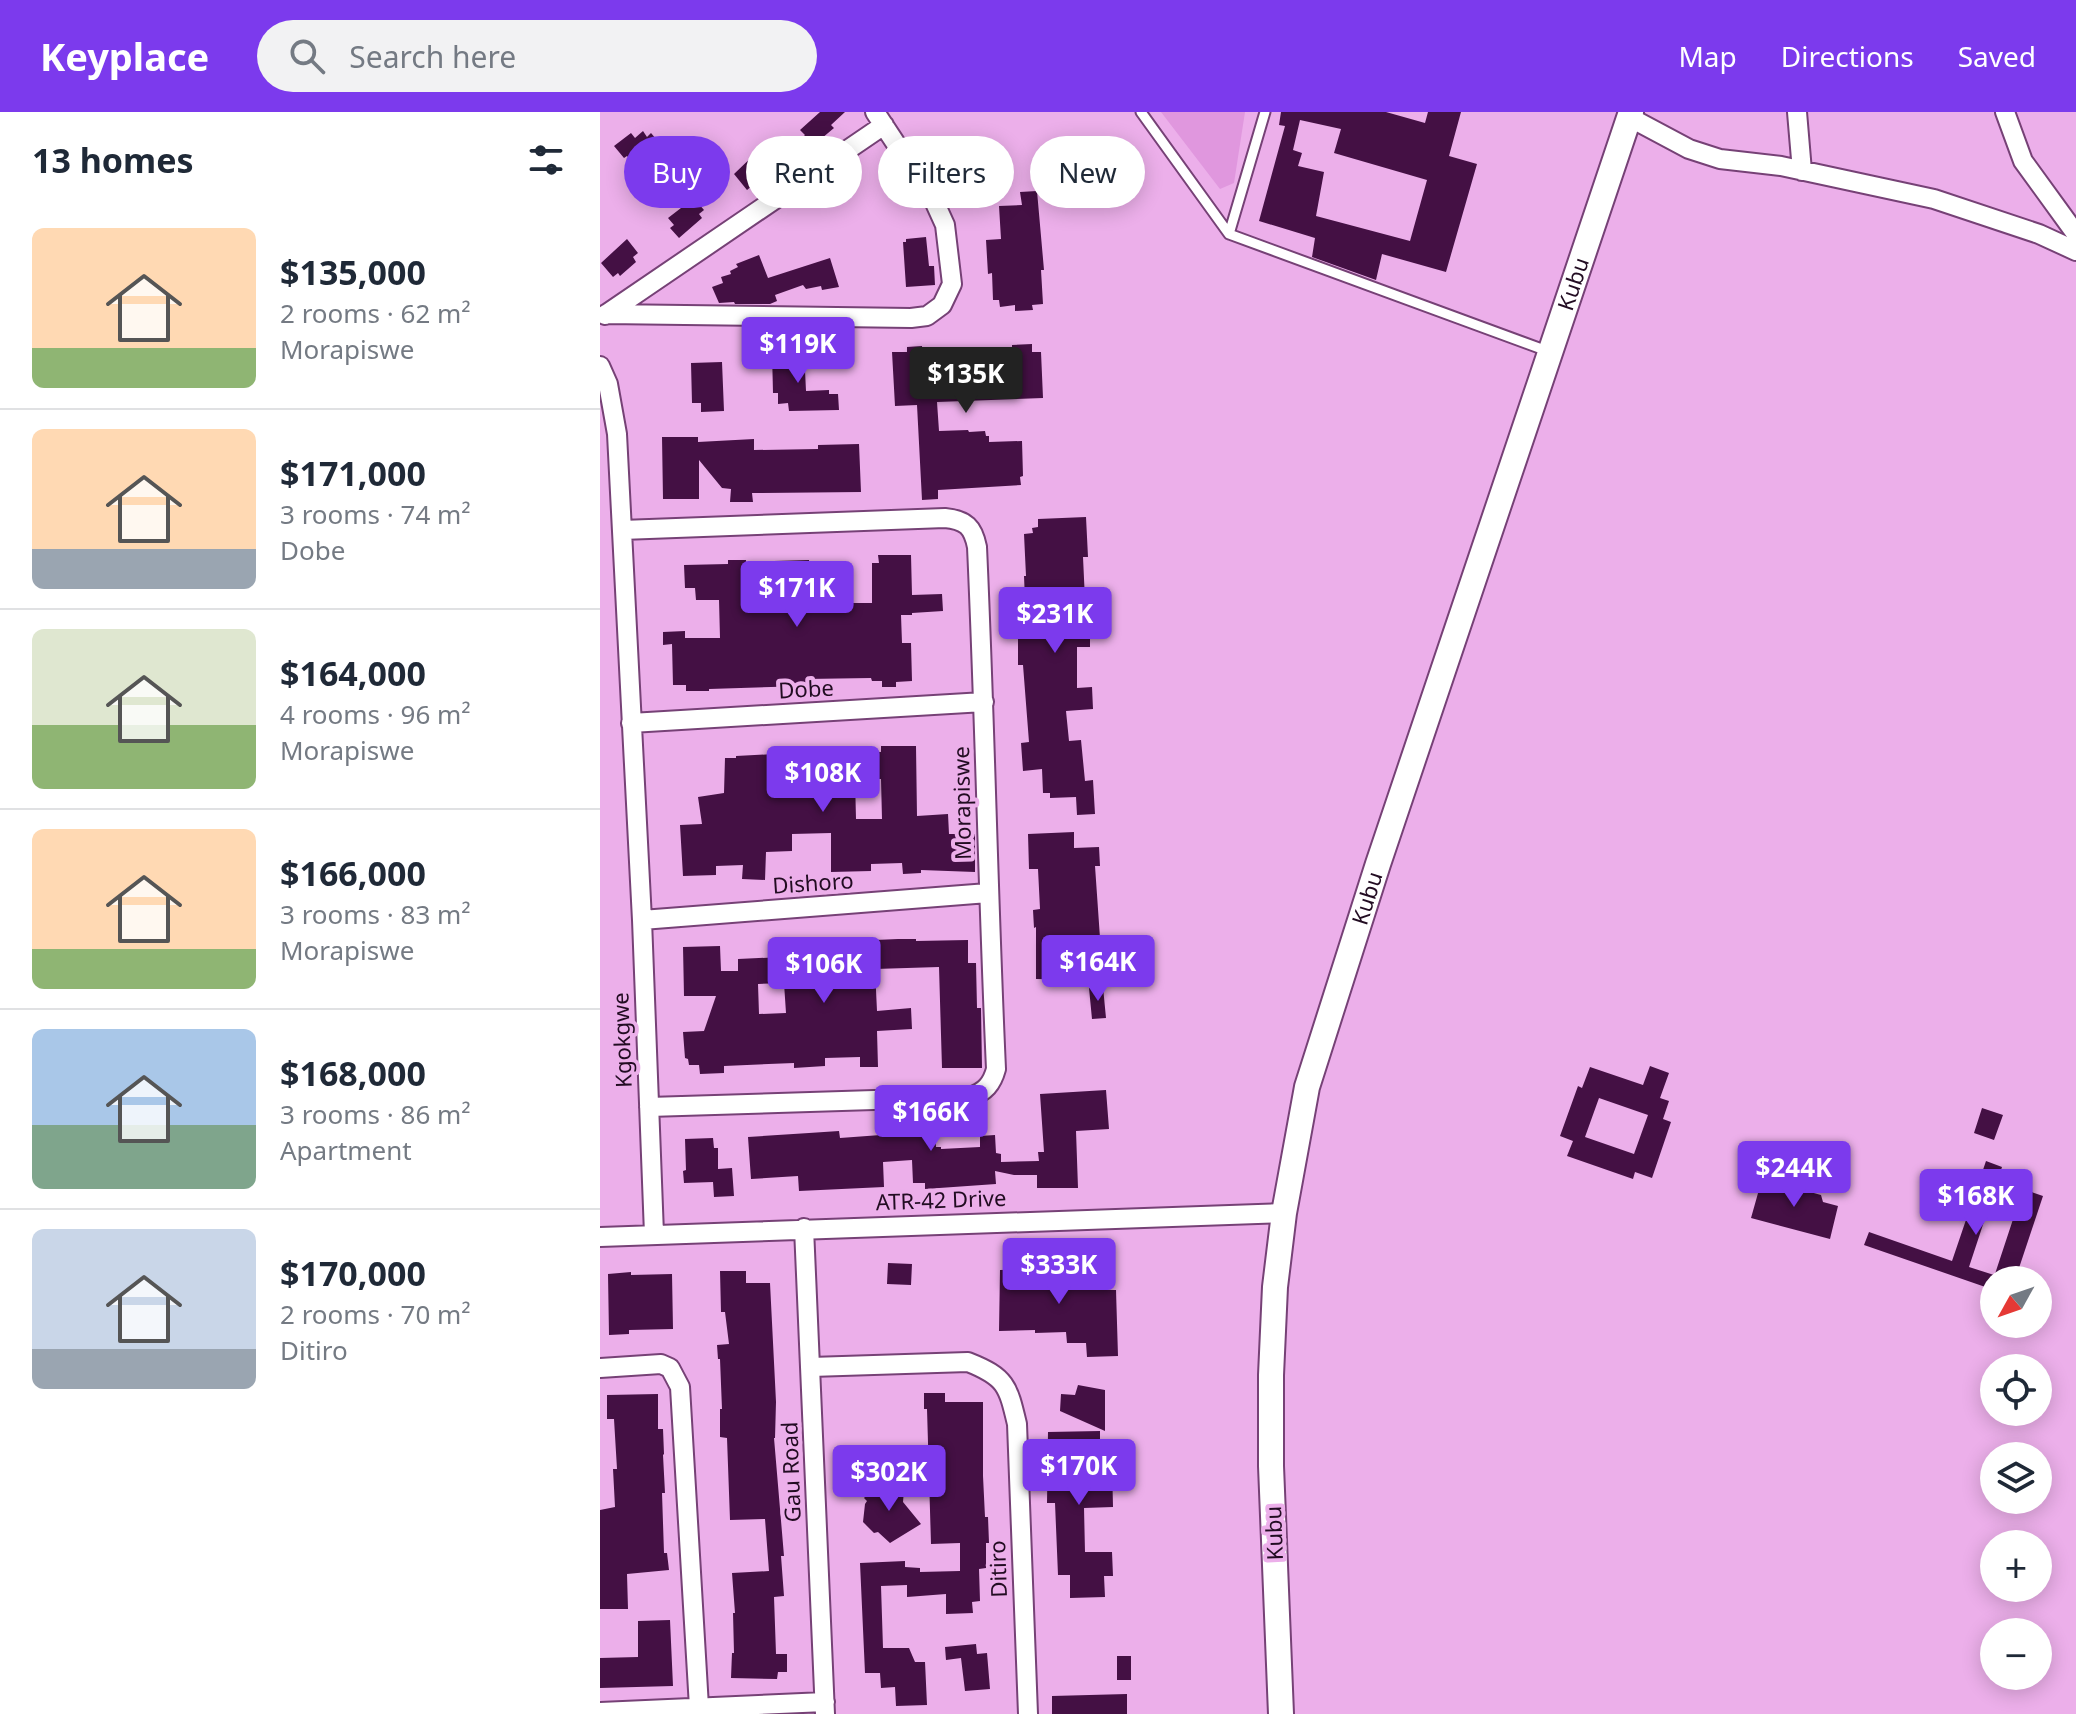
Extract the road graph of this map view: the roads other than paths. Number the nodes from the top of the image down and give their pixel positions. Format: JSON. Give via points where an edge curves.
{"nodes":[{"id":1,"x":1141,"y":112,"type":"edge"},
{"id":2,"x":1265,"y":112,"type":"edge"},
{"id":3,"x":1797,"y":112,"type":"edge"},
{"id":4,"x":2005,"y":112,"type":"edge"},
{"id":5,"x":1630,"y":114,"type":"edge"},
{"id":6,"x":879,"y":119,"type":"edge"},
{"id":7,"x":1802,"y":171,"type":"junction"},
{"id":8,"x":1229,"y":234,"type":"junction"},
{"id":9,"x":2076,"y":234,"type":"edge"},
{"id":10,"x":2076,"y":251,"type":"edge"},
{"id":11,"x":603,"y":316,"type":"edge"},
{"id":12,"x":1550,"y":352,"type":"junction"},
{"id":13,"x":600,"y":366,"type":"edge"},
{"id":14,"x":622,"y":530,"type":"junction"},
{"id":15,"x":984,"y":702,"type":"junction"},
{"id":16,"x":631,"y":723,"type":"junction"},
{"id":17,"x":988,"y":893,"type":"junction"},
{"id":18,"x":642,"y":920,"type":"junction"},
{"id":19,"x":649,"y":1107,"type":"junction"},
{"id":20,"x":1284,"y":1213,"type":"junction"},
{"id":21,"x":804,"y":1228,"type":"junction"},
{"id":22,"x":654,"y":1234,"type":"junction"},
{"id":23,"x":600,"y":1237,"type":"edge"},
{"id":24,"x":811,"y":1367,"type":"junction"},
{"id":25,"x":600,"y":1368,"type":"edge"},
{"id":26,"x":699,"y":1707,"type":"junction"},
{"id":27,"x":825,"y":1708,"type":"edge"},
{"id":28,"x":600,"y":1712,"type":"edge"},
{"id":29,"x":1028,"y":1714,"type":"edge"},
{"id":30,"x":1281,"y":1714,"type":"edge"}],
"edges":[{"from":1,"to":8,"type":"lane"},
{"from":2,"to":8,"type":"lane"},
{"from":3,"to":7,"type":"street"},
{"from":4,"to":9,"type":"street","via":[[2023,161]]},
{"from":5,"to":7,"type":"street","via":[[1689,149]]},
{"from":5,"to":12,"type":"main road","name":"Kubu"},
{"from":6,"to":11,"type":"street"},
{"from":6,"to":11,"type":"street","via":[[945,225],[952,284],[942,305],[927,316]]},
{"from":7,"to":10,"type":"street","via":[[1934,199]]},
{"from":8,"to":12,"type":"lane"},
{"from":12,"to":20,"type":"main road","name":"Kubu","via":[[1307,1087]]},
{"from":13,"to":14,"type":"street","name":"Kgokgwe","via":[[617,434]]},
{"from":14,"to":15,"type":"street","name":"Morapiswe","via":[[945,518],[968,524],[977,547]]},
{"from":14,"to":16,"type":"street","name":"Kgokgwe"},
{"from":15,"to":16,"type":"street","name":"Dobe"},
{"from":15,"to":17,"type":"street","name":"Morapiswe"},
{"from":16,"to":18,"type":"street","name":"Kgokgwe"},
{"from":17,"to":18,"type":"street","name":"Dishoro"},
{"from":17,"to":19,"type":"street","name":"Morapiswe","via":[[996,1069],[993,1081],[978,1094]]},
{"from":18,"to":19,"type":"street","name":"Kgokgwe"},
{"from":19,"to":22,"type":"street","name":"Kgokgwe"},
{"from":20,"to":21,"type":"street","name":"ATR-42 Drive"},
{"from":20,"to":30,"type":"main road","name":"Kubu","via":[[1271,1375]]},
{"from":21,"to":22,"type":"street","name":"ATR-42 Drive"},
{"from":21,"to":24,"type":"street","name":"Gau Road"},
{"from":22,"to":23,"type":"street","name":"ATR-42 Drive"},
{"from":24,"to":27,"type":"street","name":"Gau Road"},
{"from":24,"to":29,"type":"street","name":"Ditiro","via":[[968,1362],[1004,1383],[1017,1424]]},
{"from":25,"to":26,"type":"street","via":[[661,1364],[670,1368],[680,1387]]},
{"from":26,"to":27,"type":"street"},
{"from":26,"to":28,"type":"street"}]}
